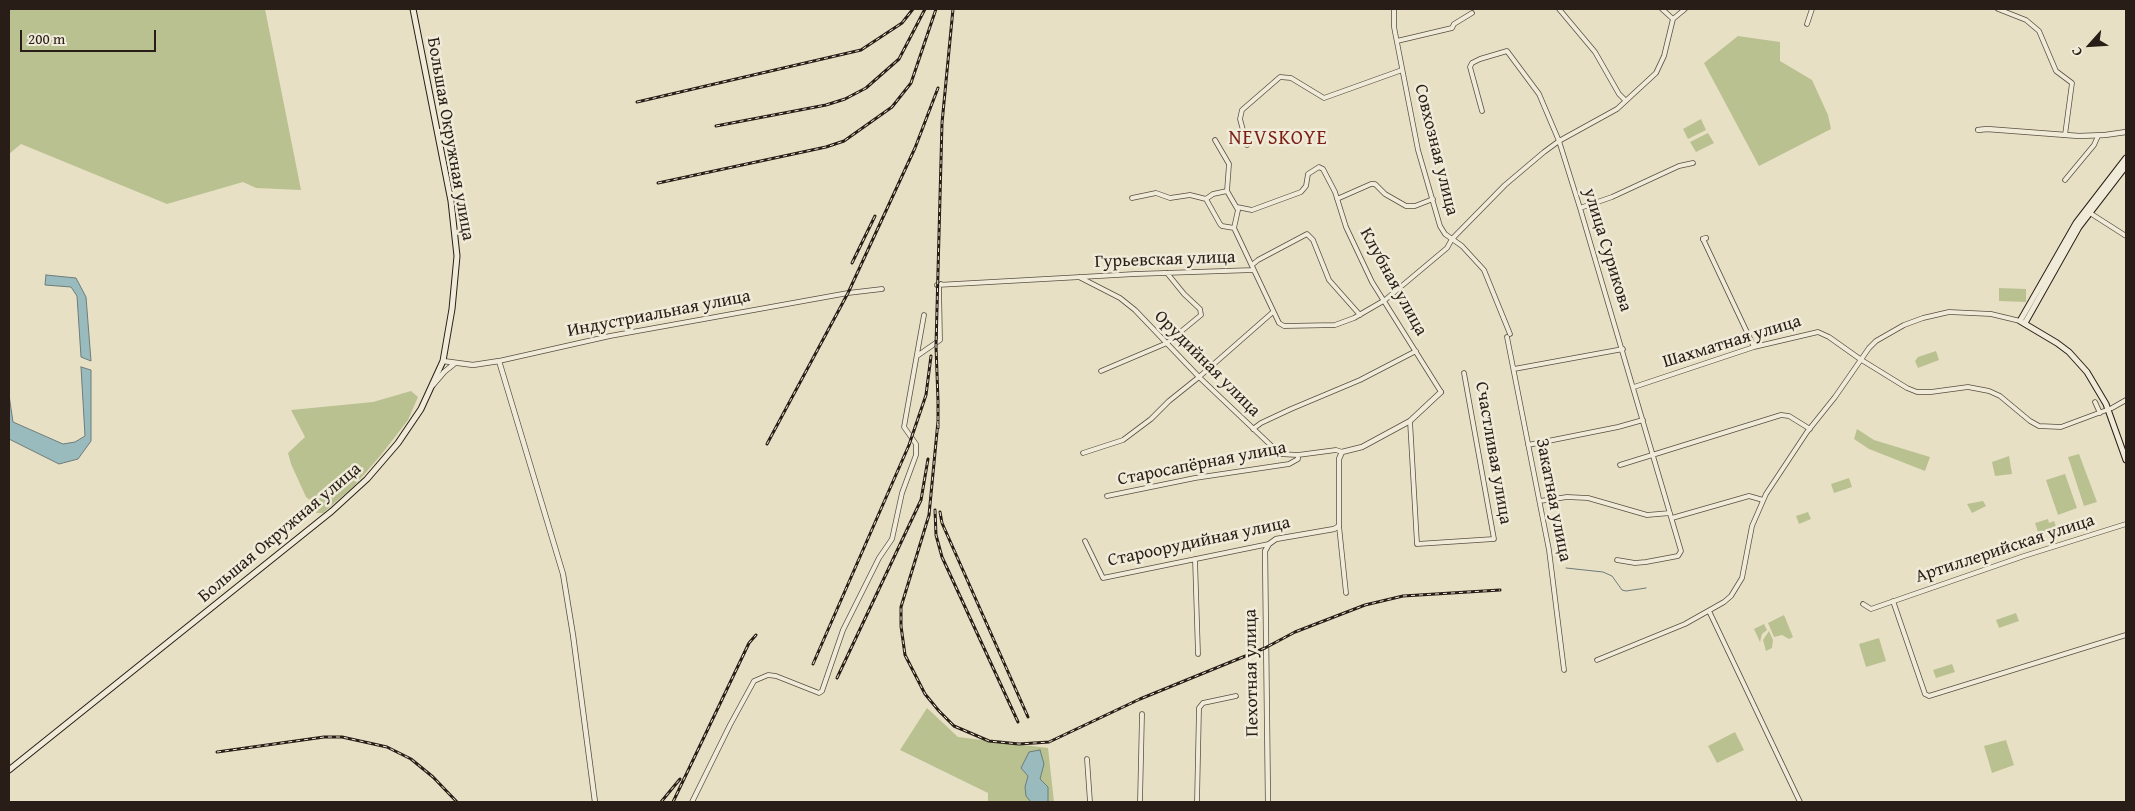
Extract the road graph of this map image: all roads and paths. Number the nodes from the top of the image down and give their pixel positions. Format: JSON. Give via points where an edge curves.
{"nodes":[{"id":1,"x":413,"y":9,"type":"edge"},
{"id":2,"x":1394,"y":9,"type":"edge"},
{"id":3,"x":1558,"y":9,"type":"edge"},
{"id":4,"x":1662,"y":9,"type":"edge"},
{"id":5,"x":1685,"y":9,"type":"edge"},
{"id":6,"x":1812,"y":9,"type":"edge"},
{"id":7,"x":1998,"y":9,"type":"edge"},
{"id":8,"x":1472,"y":12,"type":"dead end"},
{"id":9,"x":1673,"y":19,"type":"junction"},
{"id":10,"x":1807,"y":24,"type":"dead end"},
{"id":11,"x":1397,"y":41,"type":"junction"},
{"id":12,"x":1402,"y":70,"type":"junction"},
{"id":13,"x":1625,"y":100,"type":"junction"},
{"id":14,"x":1482,"y":111,"type":"dead end"},
{"id":15,"x":1978,"y":130,"type":"dead end"},
{"id":16,"x":2126,"y":132,"type":"edge"},
{"id":17,"x":2065,"y":135,"type":"junction"},
{"id":18,"x":2098,"y":136,"type":"junction"},
{"id":19,"x":1215,"y":140,"type":"dead end"},
{"id":20,"x":1559,"y":141,"type":"junction"},
{"id":21,"x":1247,"y":145,"type":"dead end"},
{"id":22,"x":2126,"y":158,"type":"edge"},
{"id":23,"x":1693,"y":163,"type":"dead end"},
{"id":24,"x":2126,"y":166,"type":"edge"},
{"id":25,"x":2065,"y":180,"type":"dead end"},
{"id":26,"x":1227,"y":191,"type":"junction"},
{"id":27,"x":1132,"y":198,"type":"dead end"},
{"id":28,"x":1336,"y":198,"type":"junction"},
{"id":29,"x":1206,"y":199,"type":"junction"},
{"id":30,"x":1433,"y":199,"type":"junction"},
{"id":31,"x":1237,"y":207,"type":"junction"},
{"id":32,"x":1580,"y":208,"type":"junction"},
{"id":33,"x":2090,"y":212,"type":"junction"},
{"id":34,"x":1234,"y":228,"type":"junction"},
{"id":35,"x":2126,"y":236,"type":"edge"},
{"id":36,"x":1704,"y":238,"type":"dead end"},
{"id":37,"x":1452,"y":239,"type":"junction"},
{"id":38,"x":1252,"y":265,"type":"junction"},
{"id":39,"x":1253,"y":270,"type":"junction"},
{"id":40,"x":1167,"y":273,"type":"junction"},
{"id":41,"x":1079,"y":277,"type":"junction"},
{"id":42,"x":882,"y":290,"type":"dead end"},
{"id":43,"x":1385,"y":300,"type":"junction"},
{"id":44,"x":1273,"y":312,"type":"junction"},
{"id":45,"x":924,"y":315,"type":"dead end"},
{"id":46,"x":1360,"y":315,"type":"junction"},
{"id":47,"x":2022,"y":322,"type":"junction"},
{"id":48,"x":1508,"y":335,"type":"joint"},
{"id":49,"x":1167,"y":343,"type":"junction"},
{"id":50,"x":1754,"y":348,"type":"junction"},
{"id":51,"x":1623,"y":349,"type":"junction"},
{"id":52,"x":1416,"y":351,"type":"junction"},
{"id":53,"x":917,"y":356,"type":"junction"},
{"id":54,"x":1860,"y":360,"type":"junction"},
{"id":55,"x":443,"y":361,"type":"junction"},
{"id":56,"x":499,"y":361,"type":"junction"},
{"id":57,"x":454,"y":364,"type":"junction"},
{"id":58,"x":1514,"y":369,"type":"junction"},
{"id":59,"x":1101,"y":371,"type":"dead end"},
{"id":60,"x":1464,"y":373,"type":"dead end"},
{"id":61,"x":1199,"y":377,"type":"junction"},
{"id":62,"x":433,"y":385,"type":"junction"},
{"id":63,"x":1634,"y":387,"type":"junction"},
{"id":64,"x":1441,"y":392,"type":"joint"},
{"id":65,"x":2126,"y":400,"type":"edge"},
{"id":66,"x":2095,"y":402,"type":"dead end"},
{"id":67,"x":2108,"y":410,"type":"junction"},
{"id":68,"x":2100,"y":413,"type":"junction"},
{"id":69,"x":1643,"y":420,"type":"junction"},
{"id":70,"x":1410,"y":421,"type":"junction"},
{"id":71,"x":1252,"y":429,"type":"junction"},
{"id":72,"x":1810,"y":429,"type":"junction"},
{"id":73,"x":1528,"y":445,"type":"junction"},
{"id":74,"x":1342,"y":452,"type":"junction"},
{"id":75,"x":1083,"y":453,"type":"dead end"},
{"id":76,"x":1298,"y":455,"type":"junction"},
{"id":77,"x":1653,"y":455,"type":"junction"},
{"id":78,"x":2126,"y":460,"type":"edge"},
{"id":79,"x":1620,"y":465,"type":"dead end"},
{"id":80,"x":1107,"y":496,"type":"dead end"},
{"id":81,"x":1762,"y":500,"type":"junction"},
{"id":82,"x":1540,"y":501,"type":"junction"},
{"id":83,"x":1670,"y":513,"type":"junction"},
{"id":84,"x":1672,"y":518,"type":"junction"},
{"id":85,"x":2126,"y":524,"type":"edge"},
{"id":86,"x":1339,"y":526,"type":"junction"},
{"id":87,"x":1085,"y":540,"type":"dead end"},
{"id":88,"x":1269,"y":544,"type":"junction"},
{"id":89,"x":1195,"y":559,"type":"junction"},
{"id":90,"x":1618,"y":560,"type":"dead end"},
{"id":91,"x":1346,"y":593,"type":"dead end"},
{"id":92,"x":1892,"y":601,"type":"junction"},
{"id":93,"x":1863,"y":604,"type":"dead end"},
{"id":94,"x":1709,"y":611,"type":"junction"},
{"id":95,"x":2126,"y":635,"type":"edge"},
{"id":96,"x":1198,"y":654,"type":"dead end"},
{"id":97,"x":1598,"y":660,"type":"dead end"},
{"id":98,"x":1564,"y":670,"type":"dead end"},
{"id":99,"x":1236,"y":696,"type":"dead end"},
{"id":100,"x":1142,"y":714,"type":"dead end"},
{"id":101,"x":1087,"y":759,"type":"dead end"},
{"id":102,"x":9,"y":770,"type":"edge"},
{"id":103,"x":595,"y":802,"type":"edge"},
{"id":104,"x":692,"y":802,"type":"edge"},
{"id":105,"x":1090,"y":802,"type":"edge"},
{"id":106,"x":1140,"y":802,"type":"edge"},
{"id":107,"x":1197,"y":802,"type":"edge"},
{"id":108,"x":1268,"y":802,"type":"edge"},
{"id":109,"x":1800,"y":802,"type":"edge"}],
"edges":[{"from":1,"to":55,"type":"main road","name":"Большая Окружная улица","via":[[455,232],[456,279]]},
{"from":2,"to":11,"type":"street","name":"Совхозная улица"},
{"from":3,"to":13,"type":"street","via":[[1595,52]]},
{"from":4,"to":9,"type":"street"},
{"from":5,"to":9,"type":"street"},
{"from":6,"to":10,"type":"street"},
{"from":7,"to":17,"type":"street","via":[[2026,20],[2040,31],[2056,70],[2072,84]]},
{"from":8,"to":11,"type":"street","via":[[1452,28]]},
{"from":9,"to":13,"type":"street","via":[[1661,65]]},
{"from":11,"to":12,"type":"street","name":"Совхозная улица"},
{"from":12,"to":21,"type":"street","via":[[1324,98],[1291,78],[1280,77],[1242,110],[1240,119]]},
{"from":12,"to":30,"type":"street","name":"Совхозная улица","via":[[1418,150]]},
{"from":13,"to":20,"type":"street","via":[[1616,109]]},
{"from":14,"to":20,"type":"street","name":"улица Сурикова","via":[[1470,67],[1480,59],[1507,51],[1539,94]]},
{"from":15,"to":17,"type":"street"},
{"from":16,"to":18,"type":"street"},
{"from":17,"to":18,"type":"street"},
{"from":18,"to":25,"type":"street"},
{"from":19,"to":26,"type":"street","via":[[1229,164]]},
{"from":20,"to":32,"type":"street","name":"улица Сурикова"},
{"from":20,"to":37,"type":"street","via":[[1505,185]]},
{"from":22,"to":47,"type":"main road","via":[[2076,223]]},
{"from":23,"to":32,"type":"street"},
{"from":24,"to":33,"type":"main road"},
{"from":26,"to":29,"type":"street"},
{"from":26,"to":31,"type":"street"},
{"from":27,"to":29,"type":"street","via":[[1156,193],[1170,198],[1190,195]]},
{"from":28,"to":30,"type":"street","via":[[1375,184],[1406,206]]},
{"from":28,"to":31,"type":"street","name":"Клубная улица","via":[[1327,174],[1319,168],[1308,174],[1301,192],[1252,210]]},
{"from":28,"to":43,"type":"street","name":"Клубная улица","via":[[1372,282]]},
{"from":29,"to":34,"type":"street","via":[[1220,224]]},
{"from":30,"to":37,"type":"street","name":"Совхозная улица","via":[[1440,226]]},
{"from":31,"to":34,"type":"street"},
{"from":32,"to":51,"type":"street","name":"улица Сурикова"},
{"from":33,"to":35,"type":"street"},
{"from":33,"to":47,"type":"main road"},
{"from":34,"to":38,"type":"street"},
{"from":36,"to":50,"type":"street"},
{"from":37,"to":43,"type":"street","via":[[1447,248]]},
{"from":37,"to":48,"type":"street","name":"Совхозная улица","via":[[1484,270]]},
{"from":38,"to":39,"type":"street"},
{"from":38,"to":46,"type":"street","via":[[1308,234],[1329,280]]},
{"from":39,"to":40,"type":"street","name":"Гурьевская улица"},
{"from":39,"to":44,"type":"street"},
{"from":40,"to":41,"type":"street","name":"Гурьевская улица"},
{"from":40,"to":49,"type":"street","via":[[1202,312]]},
{"from":41,"to":49,"type":"street","name":"Орудийная улица","via":[[1120,298]]},
{"from":41,"to":53,"type":"street","via":[[939,284],[940,340]]},
{"from":42,"to":56,"type":"street","name":"Индустриальная улица","via":[[848,293],[628,333]]},
{"from":43,"to":46,"type":"street"},
{"from":43,"to":52,"type":"street","name":"Клубная улица"},
{"from":44,"to":46,"type":"street","via":[[1284,326],[1335,325]]},
{"from":44,"to":61,"type":"street"},
{"from":45,"to":53,"type":"street"},
{"from":47,"to":54,"type":"street","via":[[1973,312],[1932,315],[1884,336]]},
{"from":47,"to":67,"type":"main road","via":[[2057,343],[2077,361],[2095,384]]},
{"from":48,"to":58,"type":"street","name":"Закатная улица"},
{"from":49,"to":59,"type":"street"},
{"from":49,"to":61,"type":"street","name":"Орудийная улица"},
{"from":50,"to":54,"type":"street","name":"Шахматная улица","via":[[1818,332],[1829,336]]},
{"from":50,"to":63,"type":"street","name":"Шахматная улица"},
{"from":51,"to":58,"type":"street"},
{"from":51,"to":63,"type":"street","name":"улица Сурикова"},
{"from":52,"to":64,"type":"street","name":"Клубная улица"},
{"from":52,"to":71,"type":"street"},
{"from":53,"to":104,"type":"street","via":[[904,427],[916,444],[916,455],[902,493],[892,539],[843,630],[822,691],[819,693],[776,676],[768,675],[754,681]]},
{"from":54,"to":68,"type":"street","name":"Шахматная улица","via":[[1917,392],[1968,386],[1989,391],[2039,426],[2061,427]]},
{"from":54,"to":72,"type":"street"},
{"from":55,"to":57,"type":"street","name":"Индустриальная улица"},
{"from":55,"to":62,"type":"main road","name":"Большая Окружная улица"},
{"from":56,"to":57,"type":"street","name":"Индустриальная улица","via":[[473,366]]},
{"from":56,"to":103,"type":"street","via":[[563,574]]},
{"from":57,"to":62,"type":"street"},
{"from":58,"to":73,"type":"street","name":"Закатная улица"},
{"from":60,"to":70,"type":"street","name":"Счастливая улица","via":[[1494,539],[1417,544]]},
{"from":61,"to":71,"type":"street","name":"Орудийная улица"},
{"from":61,"to":75,"type":"street","via":[[1124,440]]},
{"from":62,"to":102,"type":"main road","name":"Большая Окружная улица","via":[[398,443],[367,479],[332,511]]},
{"from":63,"to":69,"type":"street","name":"улица Сурикова"},
{"from":64,"to":70,"type":"street","name":"Орудийная улица"},
{"from":65,"to":67,"type":"street","name":"Шахматная улица"},
{"from":66,"to":68,"type":"street"},
{"from":67,"to":68,"type":"street","name":"Шахматная улица"},
{"from":67,"to":78,"type":"main road"},
{"from":69,"to":73,"type":"street"},
{"from":69,"to":77,"type":"street","name":"улица Сурикова"},
{"from":70,"to":74,"type":"street","name":"Орудийная улица","via":[[1362,447]]},
{"from":71,"to":76,"type":"street","name":"Орудийная улица","via":[[1280,454]]},
{"from":72,"to":77,"type":"street","via":[[1789,416],[1781,415]]},
{"from":72,"to":81,"type":"street"},
{"from":73,"to":82,"type":"street","name":"Закатная улица"},
{"from":74,"to":76,"type":"street","name":"Орудийная улица"},
{"from":74,"to":86,"type":"street","via":[[1339,459]]},
{"from":76,"to":80,"type":"street","name":"Старосапёрная улица","via":[[1298,460],[1289,464]]},
{"from":77,"to":79,"type":"street"},
{"from":77,"to":83,"type":"street","name":"улица Сурикова"},
{"from":81,"to":84,"type":"street","via":[[1749,496]]},
{"from":81,"to":94,"type":"street","via":[[1752,526],[1738,588]]},
{"from":82,"to":83,"type":"street","via":[[1588,498],[1647,515]]},
{"from":82,"to":98,"type":"street","name":"Закатная улица","via":[[1557,601]]},
{"from":83,"to":84,"type":"street","name":"улица Сурикова"},
{"from":84,"to":90,"type":"street","name":"улица Сурикова","via":[[1681,551],[1678,556],[1635,564]]},
{"from":85,"to":92,"type":"street","name":"Артиллерийская улица"},
{"from":86,"to":88,"type":"street","name":"Староорудийная улица","via":[[1276,539]]},
{"from":86,"to":91,"type":"street"},
{"from":87,"to":89,"type":"street","name":"Староорудийная улица","via":[[1103,578]]},
{"from":88,"to":89,"type":"street","name":"Староорудийная улица"},
{"from":88,"to":108,"type":"street","name":"Пехотная улица","via":[[1265,551]]},
{"from":89,"to":96,"type":"street"},
{"from":92,"to":93,"type":"street","name":"Артиллерийская улица","via":[[1871,609]]},
{"from":92,"to":95,"type":"street","via":[[1925,694],[1929,696]]},
{"from":94,"to":97,"type":"street"},
{"from":94,"to":109,"type":"street"},
{"from":99,"to":107,"type":"street","via":[[1203,703],[1199,708]]},
{"from":100,"to":106,"type":"street"},
{"from":101,"to":105,"type":"street"}]}
